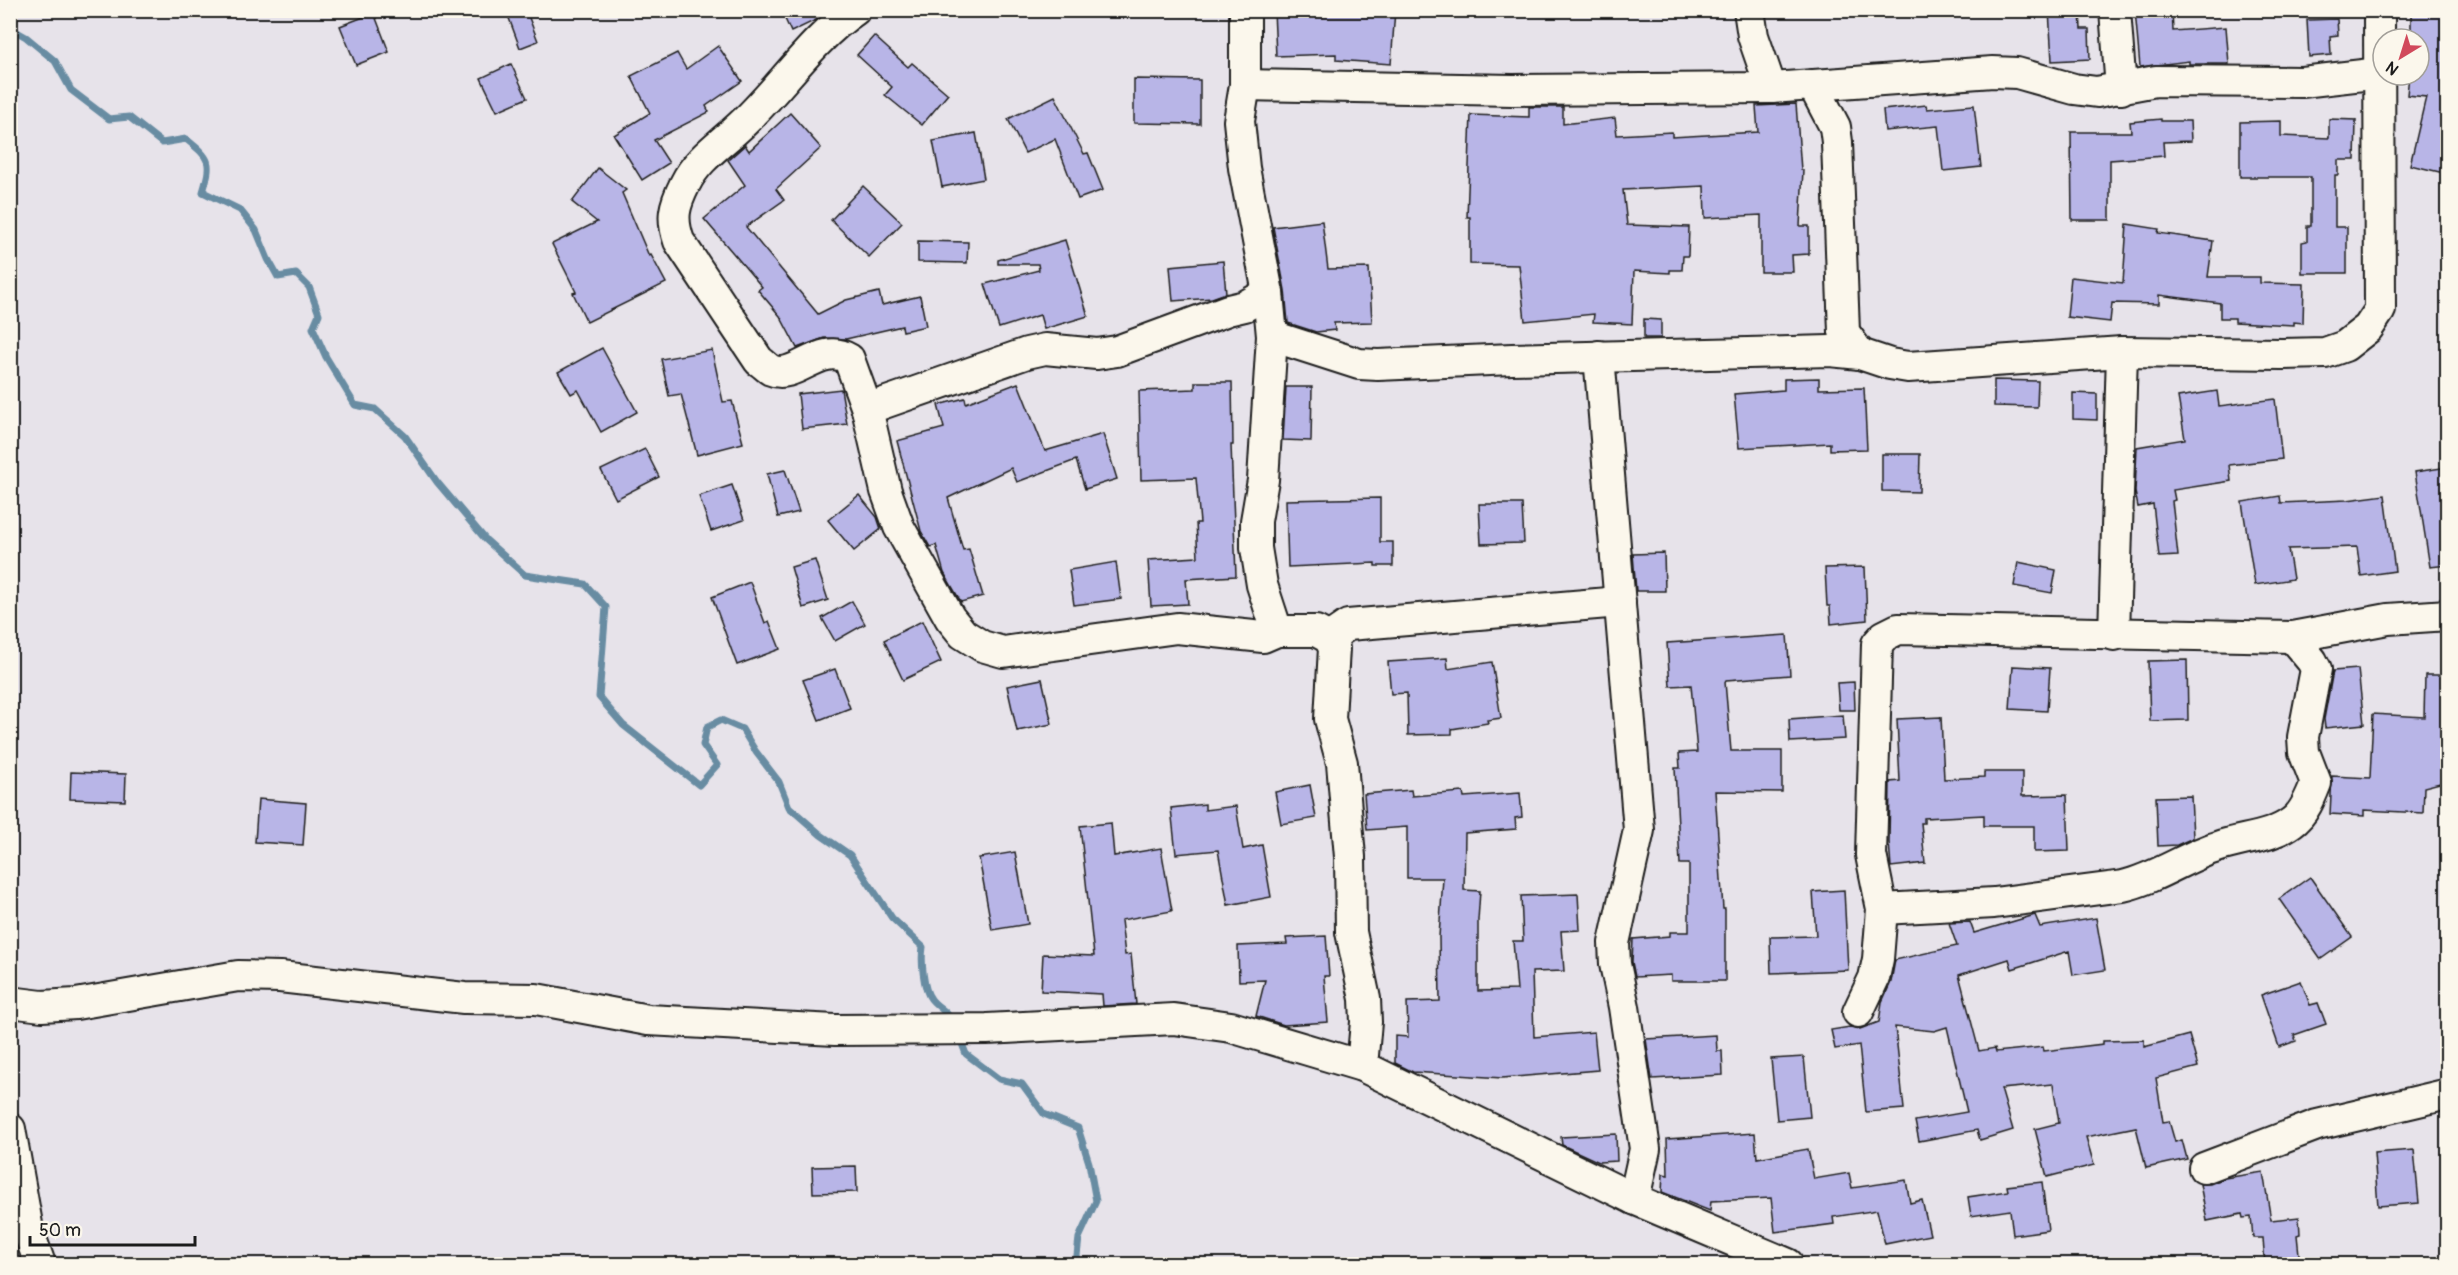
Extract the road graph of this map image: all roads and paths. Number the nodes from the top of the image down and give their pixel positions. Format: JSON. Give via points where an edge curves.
{"nodes":[{"id":1,"x":855,"y":10,"type":"edge"},
{"id":2,"x":1245,"y":10,"type":"edge"},
{"id":3,"x":1749,"y":10,"type":"edge"},
{"id":4,"x":2115,"y":10,"type":"edge"},
{"id":5,"x":2379,"y":10,"type":"edge"},
{"id":6,"x":2379,"y":27,"type":"edge"},
{"id":7,"x":2371,"y":74,"type":"edge"},
{"id":8,"x":1245,"y":85,"type":"junction"},
{"id":9,"x":1813,"y":85,"type":"junction"},
{"id":10,"x":2380,"y":87,"type":"edge"},
{"id":11,"x":1771,"y":88,"type":"junction"},
{"id":12,"x":2121,"y":89,"type":"junction"},
{"id":13,"x":1268,"y":293,"type":"junction"},
{"id":14,"x":1272,"y":336,"type":"junction"},
{"id":15,"x":1845,"y":346,"type":"junction"},
{"id":16,"x":2122,"y":352,"type":"junction"},
{"id":17,"x":1599,"y":356,"type":"junction"},
{"id":18,"x":867,"y":410,"type":"junction"},
{"id":19,"x":1620,"y":602,"type":"junction"},
{"id":20,"x":2448,"y":615,"type":"edge"},
{"id":21,"x":1277,"y":631,"type":"junction"},
{"id":22,"x":2114,"y":635,"type":"junction"},
{"id":23,"x":1329,"y":638,"type":"junction"},
{"id":24,"x":2292,"y":638,"type":"junction"},
{"id":25,"x":1882,"y":909,"type":"junction"},
{"id":26,"x":10,"y":1002,"type":"edge"},
{"id":27,"x":1858,"y":1012,"type":"dead end"},
{"id":28,"x":1362,"y":1066,"type":"junction"},
{"id":29,"x":2448,"y":1094,"type":"edge"},
{"id":30,"x":10,"y":1129,"type":"edge"},
{"id":31,"x":2204,"y":1168,"type":"dead end"},
{"id":32,"x":1634,"y":1199,"type":"junction"},
{"id":33,"x":40,"y":1264,"type":"edge"},
{"id":34,"x":1788,"y":1264,"type":"edge"}],
"edges":[{"from":1,"to":18,"type":"street","via":[[818,41],[696,166],[675,208],[674,225],[680,242],[759,361],[772,370],[789,370],[840,353],[849,359]]},
{"from":2,"to":8,"type":"street"},
{"from":3,"to":11,"type":"street","via":[[1753,36]]},
{"from":4,"to":12,"type":"street"},
{"from":5,"to":6,"type":"street"},
{"from":7,"to":12,"type":"street","via":[[2302,82],[2156,81]]},
{"from":8,"to":11,"type":"street","via":[[1513,90]]},
{"from":8,"to":13,"type":"street","via":[[1239,121],[1244,168]]},
{"from":9,"to":11,"type":"street"},
{"from":9,"to":12,"type":"street","via":[[1993,72],[2017,73],[2074,89]]},
{"from":9,"to":15,"type":"street","via":[[1835,127],[1837,142]]},
{"from":10,"to":16,"type":"street","via":[[2380,310],[2368,328],[2345,346],[2325,353]]},
{"from":13,"to":14,"type":"street"},
{"from":13,"to":18,"type":"street","via":[[1245,306],[1137,346],[1097,354],[1045,349],[1027,353]]},
{"from":14,"to":17,"type":"street","via":[[1359,364]]},
{"from":14,"to":21,"type":"street","via":[[1256,548],[1262,585]]},
{"from":15,"to":16,"type":"street","via":[[1908,367]]},
{"from":15,"to":17,"type":"street"},
{"from":16,"to":22,"type":"street"},
{"from":17,"to":19,"type":"street"},
{"from":18,"to":21,"type":"street","via":[[899,527],[950,618],[963,634],[982,646],[1003,652],[1177,627],[1263,637]]},
{"from":19,"to":23,"type":"street","via":[[1348,625]]},
{"from":19,"to":32,"type":"street","via":[[1640,830],[1614,943],[1645,1149]]},
{"from":20,"to":24,"type":"street","via":[[2388,619]]},
{"from":21,"to":23,"type":"street","via":[[1316,631]]},
{"from":22,"to":24,"type":"street"},
{"from":22,"to":25,"type":"street","via":[[1898,629],[1877,644],[1871,855]]},
{"from":23,"to":28,"type":"street","via":[[1334,648],[1330,719],[1342,763],[1351,932],[1365,999]]},
{"from":24,"to":25,"type":"street","via":[[2316,669],[2303,737],[2304,752],[2316,783],[2293,822],[2272,833],[2216,847],[2144,881],[2123,886],[1994,903]]},
{"from":25,"to":27,"type":"street","via":[[1874,978]]},
{"from":26,"to":28,"type":"street","via":[[42,1006],[76,1004],[238,976],[280,977],[464,998],[536,999],[648,1020],[835,1030],[987,1029],[1174,1019],[1231,1027]]},
{"from":28,"to":32,"type":"street"},
{"from":29,"to":31,"type":"street","via":[[2317,1125]]},
{"from":30,"to":33,"type":"street","via":[[28,1230]]},
{"from":32,"to":34,"type":"street"}]}
